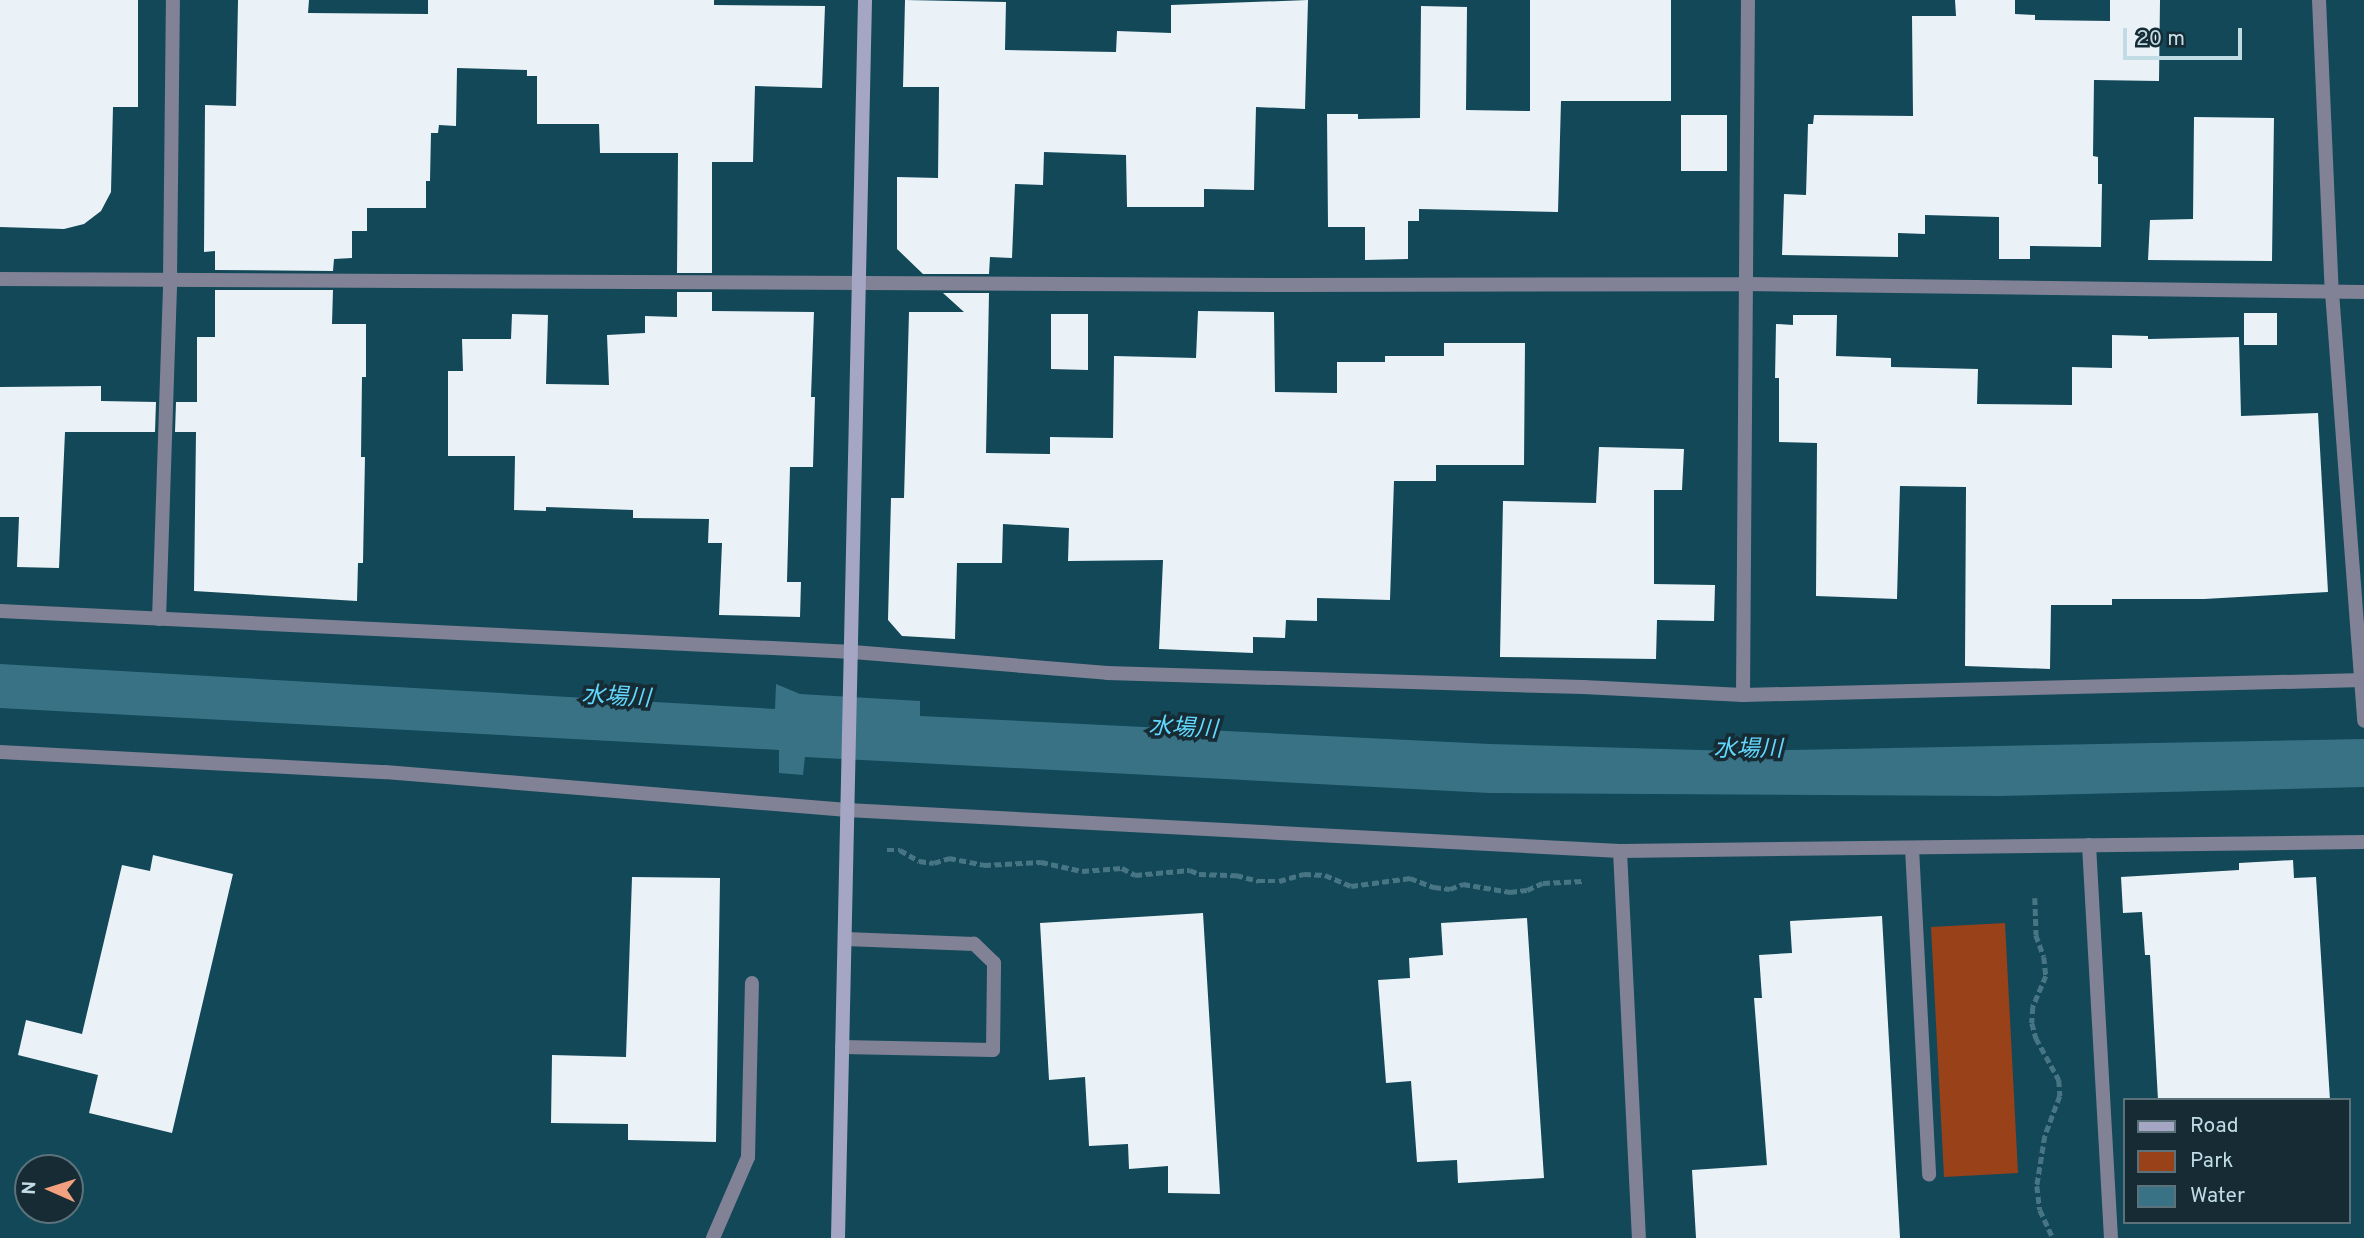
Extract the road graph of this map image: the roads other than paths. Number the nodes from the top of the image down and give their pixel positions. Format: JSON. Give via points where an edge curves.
{"nodes":[{"id":1,"x":173,"y":0,"type":"edge"},
{"id":2,"x":865,"y":0,"type":"edge"},
{"id":3,"x":1748,"y":0,"type":"edge"},
{"id":4,"x":2319,"y":0,"type":"edge"},
{"id":5,"x":0,"y":279,"type":"edge"},
{"id":6,"x":170,"y":279,"type":"junction"},
{"id":7,"x":859,"y":283,"type":"junction"},
{"id":8,"x":1746,"y":284,"type":"junction"},
{"id":9,"x":2332,"y":292,"type":"junction"},
{"id":10,"x":2364,"y":292,"type":"edge"},
{"id":11,"x":0,"y":611,"type":"edge"},
{"id":12,"x":159,"y":619,"type":"junction"},
{"id":13,"x":853,"y":652,"type":"junction"},
{"id":14,"x":2363,"y":680,"type":"edge"},
{"id":15,"x":1743,"y":695,"type":"junction"},
{"id":16,"x":2363,"y":707,"type":"edge"},
{"id":17,"x":2364,"y":720,"type":"edge"},
{"id":18,"x":0,"y":752,"type":"edge"},
{"id":19,"x":847,"y":810,"type":"junction"},
{"id":20,"x":2364,"y":842,"type":"edge"},
{"id":21,"x":2089,"y":845,"type":"junction"},
{"id":22,"x":1912,"y":848,"type":"junction"},
{"id":23,"x":1620,"y":851,"type":"junction"},
{"id":24,"x":845,"y":939,"type":"junction"},
{"id":25,"x":752,"y":983,"type":"dead end"},
{"id":26,"x":842,"y":1047,"type":"junction"},
{"id":27,"x":1929,"y":1175,"type":"dead end"},
{"id":28,"x":713,"y":1238,"type":"edge"},
{"id":29,"x":838,"y":1238,"type":"edge"},
{"id":30,"x":1639,"y":1238,"type":"edge"},
{"id":31,"x":2110,"y":1238,"type":"edge"}],
"edges":[{"from":1,"to":6,"type":"street"},
{"from":2,"to":7,"type":"street"},
{"from":3,"to":8,"type":"street"},
{"from":4,"to":9,"type":"street"},
{"from":5,"to":6,"type":"street"},
{"from":6,"to":7,"type":"street"},
{"from":6,"to":12,"type":"street"},
{"from":7,"to":8,"type":"street"},
{"from":7,"to":13,"type":"street"},
{"from":8,"to":9,"type":"street"},
{"from":8,"to":15,"type":"street"},
{"from":9,"to":10,"type":"street"},
{"from":9,"to":14,"type":"street"},
{"from":11,"to":12,"type":"street"},
{"from":12,"to":13,"type":"street"},
{"from":13,"to":15,"type":"street","via":[[1107,673]]},
{"from":13,"to":19,"type":"street"},
{"from":14,"to":15,"type":"street"},
{"from":14,"to":16,"type":"street"},
{"from":16,"to":17,"type":"street"},
{"from":18,"to":19,"type":"street","via":[[385,772]]},
{"from":19,"to":23,"type":"street"},
{"from":19,"to":24,"type":"street"},
{"from":20,"to":21,"type":"street"},
{"from":21,"to":22,"type":"street"},
{"from":21,"to":31,"type":"street"},
{"from":22,"to":23,"type":"street"},
{"from":22,"to":27,"type":"street"},
{"from":23,"to":30,"type":"street"},
{"from":24,"to":26,"type":"street"},
{"from":24,"to":26,"type":"street","via":[[974,944],[994,963],[993,1049]]},
{"from":25,"to":28,"type":"street","via":[[748,1157]]},
{"from":26,"to":29,"type":"street"}]}
